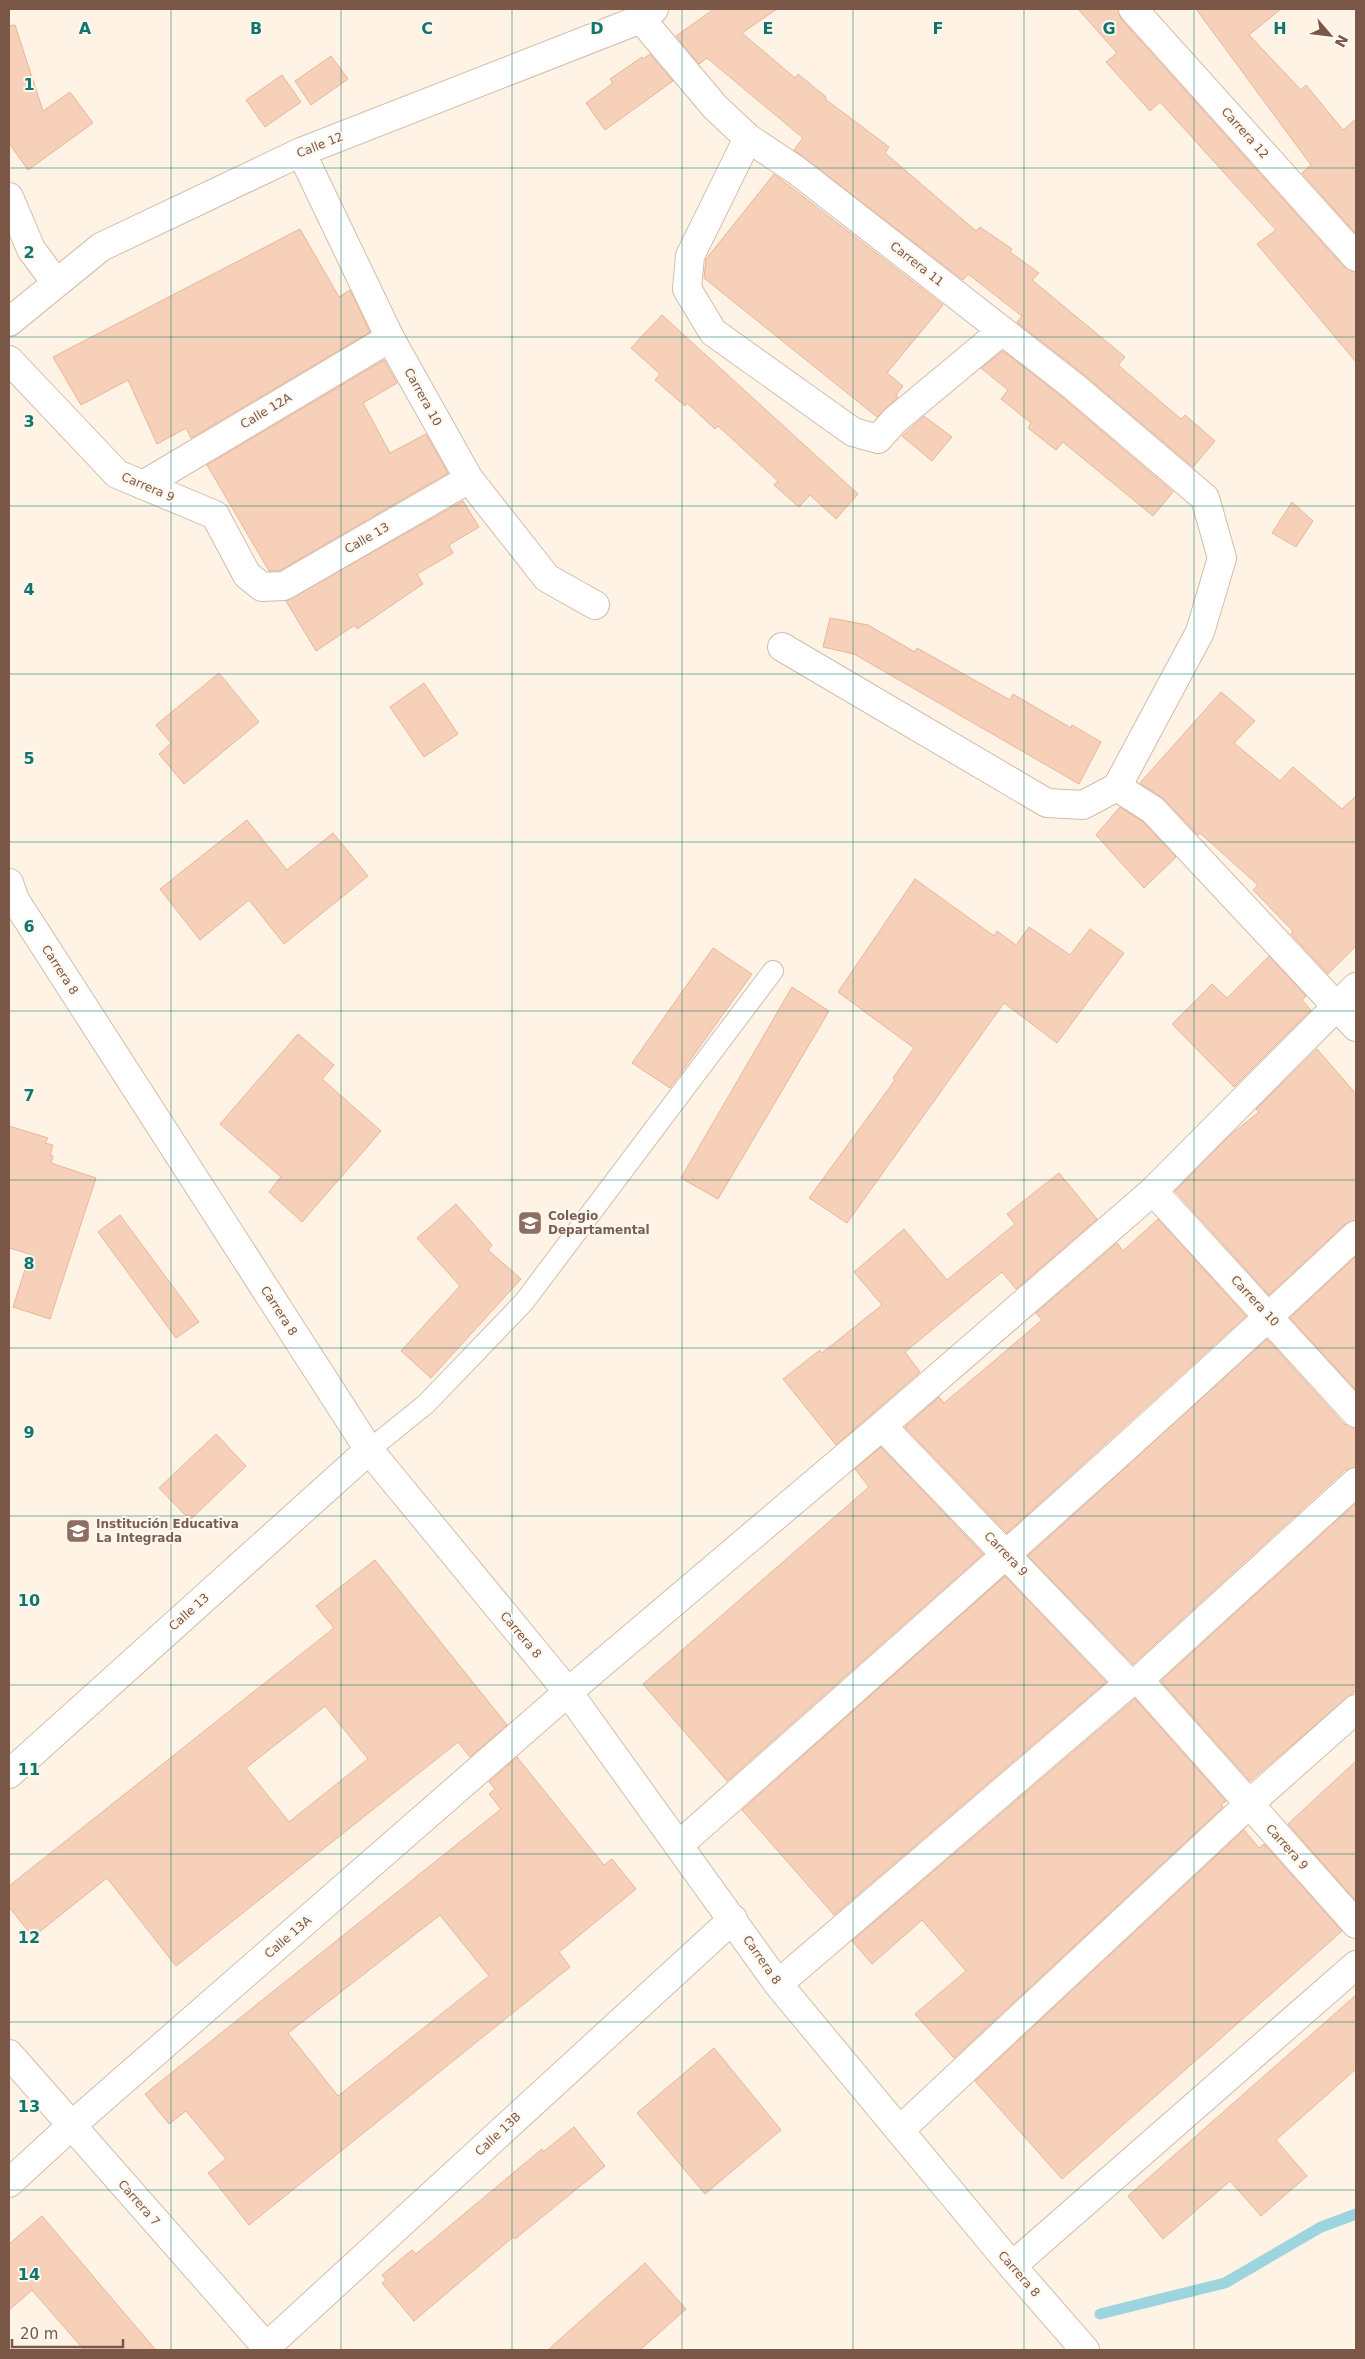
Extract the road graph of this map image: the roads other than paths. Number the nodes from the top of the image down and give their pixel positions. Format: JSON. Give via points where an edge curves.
{"nodes":[{"id":1,"x":1133,"y":9,"type":"edge"},
{"id":2,"x":648,"y":14,"type":"edge"},
{"id":3,"x":748,"y":138,"type":"junction"},
{"id":4,"x":301,"y":152,"type":"junction"},
{"id":5,"x":9,"y":198,"type":"edge"},
{"id":6,"x":1356,"y":257,"type":"edge"},
{"id":7,"x":56,"y":283,"type":"junction"},
{"id":8,"x":9,"y":322,"type":"edge"},
{"id":9,"x":1002,"y":330,"type":"junction"},
{"id":10,"x":390,"y":338,"type":"junction"},
{"id":11,"x":9,"y":360,"type":"edge"},
{"id":12,"x":469,"y":479,"type":"junction"},
{"id":13,"x":143,"y":485,"type":"junction"},
{"id":14,"x":262,"y":587,"type":"joint"},
{"id":15,"x":595,"y":605,"type":"dead end"},
{"id":16,"x":782,"y":647,"type":"dead end"},
{"id":17,"x":1117,"y":787,"type":"junction"},
{"id":18,"x":11,"y":896,"type":"edge"},
{"id":19,"x":773,"y":971,"type":"dead end"},
{"id":20,"x":1356,"y":987,"type":"edge"},
{"id":21,"x":1336,"y":1005,"type":"junction"},
{"id":22,"x":1356,"y":1027,"type":"edge"},
{"id":23,"x":1153,"y":1190,"type":"junction"},
{"id":24,"x":1356,"y":1235,"type":"edge"},
{"id":25,"x":1269,"y":1317,"type":"junction"},
{"id":26,"x":1356,"y":1413,"type":"edge"},
{"id":27,"x":882,"y":1426,"type":"junction"},
{"id":28,"x":369,"y":1450,"type":"junction"},
{"id":29,"x":1356,"y":1482,"type":"edge"},
{"id":30,"x":1007,"y":1554,"type":"junction"},
{"id":31,"x":1134,"y":1682,"type":"junction"},
{"id":32,"x":568,"y":1692,"type":"junction"},
{"id":33,"x":1356,"y":1708,"type":"edge"},
{"id":34,"x":9,"y":1774,"type":"edge"},
{"id":35,"x":1249,"y":1804,"type":"junction"},
{"id":36,"x":679,"y":1845,"type":"junction"},
{"id":37,"x":733,"y":1918,"type":"junction"},
{"id":38,"x":1356,"y":1924,"type":"edge"},
{"id":39,"x":1356,"y":1966,"type":"edge"},
{"id":40,"x":778,"y":1984,"type":"junction"},
{"id":41,"x":9,"y":2054,"type":"edge"},
{"id":42,"x":72,"y":2126,"type":"junction"},
{"id":43,"x":900,"y":2130,"type":"junction"},
{"id":44,"x":9,"y":2183,"type":"edge"},
{"id":45,"x":1012,"y":2266,"type":"junction"},
{"id":46,"x":266,"y":2350,"type":"edge"},
{"id":47,"x":1085,"y":2350,"type":"edge"}],
"edges":[{"from":1,"to":6,"type":"street","name":"Carrera 12"},
{"from":2,"to":3,"type":"street","name":"Carrera 11","via":[[715,107]]},
{"from":2,"to":4,"type":"street","name":"Calle 12"},
{"from":3,"to":9,"type":"street","name":"Carrera 11","via":[[796,170]]},
{"from":3,"to":9,"type":"street","via":[[690,256],[687,289],[713,332],[853,432],[878,439],[895,420]]},
{"from":4,"to":7,"type":"street","name":"Calle 12","via":[[101,247]]},
{"from":4,"to":10,"type":"street","name":"Carrera 10"},
{"from":5,"to":7,"type":"street","via":[[31,248]]},
{"from":7,"to":8,"type":"street","name":"Calle 12"},
{"from":9,"to":17,"type":"street","name":"Carrera 11","via":[[1205,498],[1222,558],[1200,632]]},
{"from":10,"to":12,"type":"street","name":"Carrera 10"},
{"from":10,"to":13,"type":"street","name":"Calle 12A"},
{"from":11,"to":13,"type":"street","name":"Carrera 9","via":[[117,474]]},
{"from":12,"to":14,"type":"street","name":"Calle 13","via":[[284,586]]},
{"from":12,"to":15,"type":"street","name":"Carrera 10","via":[[548,578]]},
{"from":13,"to":14,"type":"street","name":"Carrera 9","via":[[214,515],[247,575]]},
{"from":16,"to":17,"type":"street","via":[[1047,803],[1083,805]]},
{"from":17,"to":21,"type":"street","via":[[1153,810]]},
{"from":18,"to":28,"type":"street","name":"Carrera 8"},
{"from":19,"to":28,"type":"lane","via":[[524,1302],[426,1404]]},
{"from":20,"to":21,"type":"street","name":"Calle 13A"},
{"from":21,"to":22,"type":"street"},
{"from":21,"to":23,"type":"street","name":"Calle 13A"},
{"from":23,"to":25,"type":"street","name":"Carrera 10"},
{"from":23,"to":27,"type":"street","name":"Calle 13A"},
{"from":24,"to":25,"type":"street"},
{"from":25,"to":26,"type":"street","name":"Carrera 10"},
{"from":25,"to":30,"type":"street"},
{"from":27,"to":30,"type":"street","name":"Carrera 9"},
{"from":27,"to":32,"type":"street","name":"Calle 13A"},
{"from":28,"to":32,"type":"street","name":"Carrera 8"},
{"from":28,"to":34,"type":"street","name":"Calle 13"},
{"from":29,"to":31,"type":"street"},
{"from":30,"to":31,"type":"street","name":"Carrera 9"},
{"from":30,"to":36,"type":"street"},
{"from":31,"to":35,"type":"street","name":"Carrera 9"},
{"from":31,"to":40,"type":"street"},
{"from":32,"to":36,"type":"street","name":"Carrera 8"},
{"from":32,"to":42,"type":"street","name":"Calle 13A"},
{"from":33,"to":35,"type":"street"},
{"from":35,"to":38,"type":"street","name":"Carrera 9"},
{"from":35,"to":43,"type":"street"},
{"from":36,"to":37,"type":"street","name":"Carrera 8"},
{"from":37,"to":40,"type":"street","name":"Carrera 8"},
{"from":37,"to":46,"type":"street","name":"Calle 13B"},
{"from":39,"to":45,"type":"street"},
{"from":40,"to":43,"type":"street","name":"Carrera 8"},
{"from":41,"to":42,"type":"street","name":"Carrera 7"},
{"from":42,"to":44,"type":"street","name":"Calle 13A"},
{"from":42,"to":46,"type":"street","name":"Carrera 7"},
{"from":43,"to":45,"type":"street","name":"Carrera 8"},
{"from":45,"to":47,"type":"street","name":"Carrera 8"}]}
